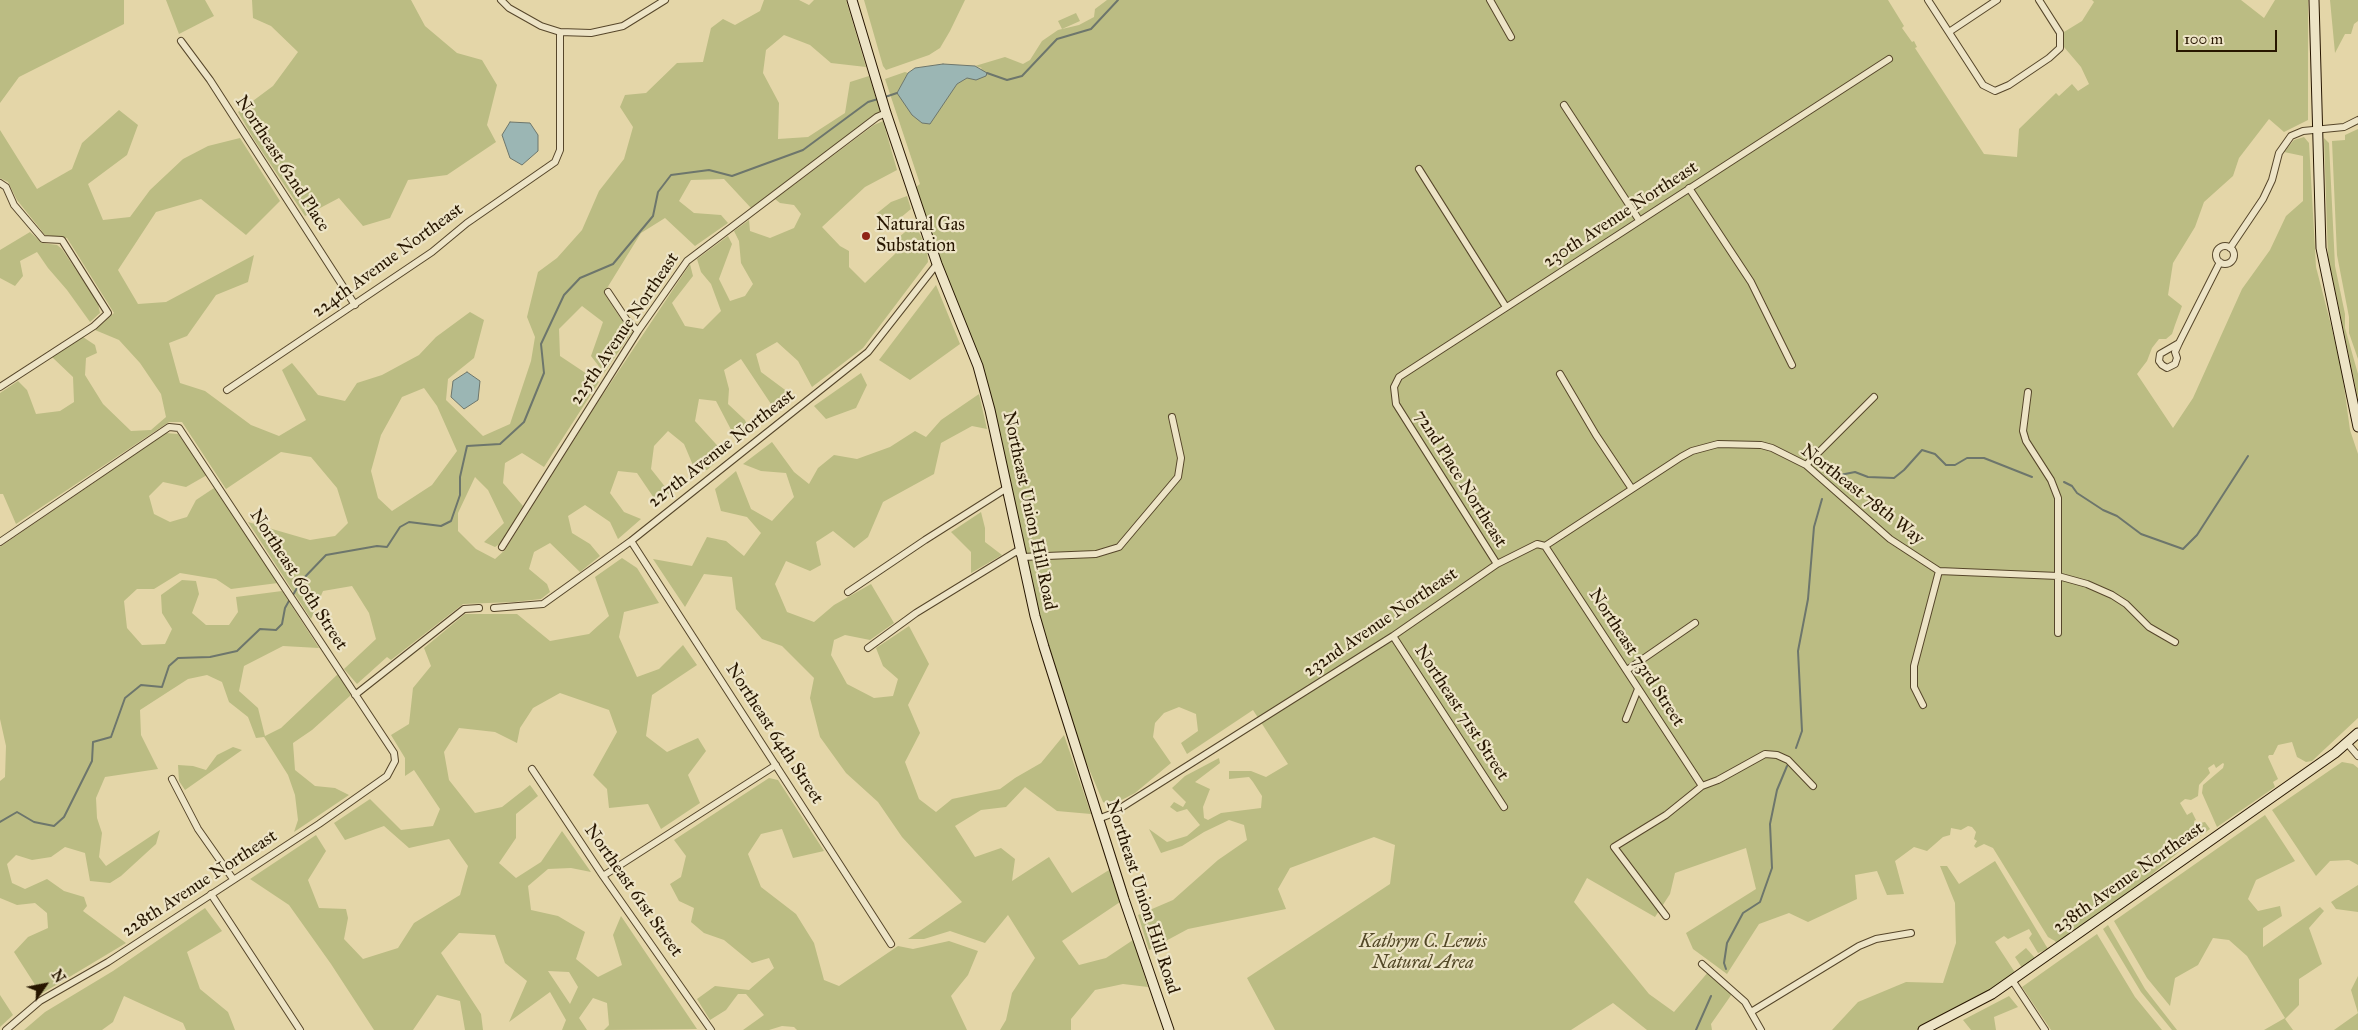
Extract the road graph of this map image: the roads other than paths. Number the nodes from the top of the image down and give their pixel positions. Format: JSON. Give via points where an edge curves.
{"nodes":[{"id":1,"x":501,"y":0,"type":"edge"},
{"id":2,"x":665,"y":0,"type":"edge"},
{"id":3,"x":852,"y":0,"type":"edge"},
{"id":4,"x":1490,"y":0,"type":"edge"},
{"id":5,"x":1928,"y":0,"type":"edge"},
{"id":6,"x":1996,"y":0,"type":"edge"},
{"id":7,"x":2039,"y":0,"type":"edge"},
{"id":8,"x":2314,"y":0,"type":"edge"},
{"id":9,"x":560,"y":32,"type":"junction"},
{"id":10,"x":1949,"y":32,"type":"junction"},
{"id":11,"x":1511,"y":37,"type":"dead end"},
{"id":12,"x":181,"y":41,"type":"dead end"},
{"id":13,"x":1889,"y":59,"type":"dead end"},
{"id":14,"x":1564,"y":105,"type":"dead end"},
{"id":15,"x":886,"y":113,"type":"junction"},
{"id":16,"x":2358,"y":120,"type":"edge"},
{"id":17,"x":2317,"y":130,"type":"junction"},
{"id":18,"x":1419,"y":169,"type":"dead end"},
{"id":19,"x":0,"y":183,"type":"edge"},
{"id":20,"x":1689,"y":188,"type":"junction"},
{"id":21,"x":1639,"y":220,"type":"junction"},
{"id":22,"x":2230,"y":248,"type":"junction"},
{"id":23,"x":2220,"y":262,"type":"junction"},
{"id":24,"x":937,"y":264,"type":"junction"},
{"id":25,"x":608,"y":292,"type":"dead end"},
{"id":26,"x":355,"y":305,"type":"junction"},
{"id":27,"x":1506,"y":307,"type":"junction"},
{"id":28,"x":638,"y":331,"type":"junction"},
{"id":29,"x":2179,"y":343,"type":"dead end"},
{"id":30,"x":1792,"y":365,"type":"dead end"},
{"id":31,"x":1560,"y":374,"type":"dead end"},
{"id":32,"x":0,"y":387,"type":"edge"},
{"id":33,"x":226,"y":390,"type":"dead end"},
{"id":34,"x":2028,"y":392,"type":"dead end"},
{"id":35,"x":1874,"y":397,"type":"dead end"},
{"id":36,"x":1399,"y":410,"type":"joint"},
{"id":37,"x":1172,"y":417,"type":"dead end"},
{"id":38,"x":2358,"y":427,"type":"edge"},
{"id":39,"x":1681,"y":457,"type":"joint"},
{"id":40,"x":1806,"y":466,"type":"junction"},
{"id":41,"x":1007,"y":488,"type":"junction"},
{"id":42,"x":1632,"y":489,"type":"junction"},
{"id":43,"x":631,"y":541,"type":"junction"},
{"id":44,"x":0,"y":542,"type":"edge"},
{"id":45,"x":1546,"y":546,"type":"junction"},
{"id":46,"x":502,"y":547,"type":"dead end"},
{"id":47,"x":1022,"y":557,"type":"junction"},
{"id":48,"x":1497,"y":564,"type":"junction"},
{"id":49,"x":1938,"y":571,"type":"junction"},
{"id":50,"x":2058,"y":576,"type":"junction"},
{"id":51,"x":848,"y":592,"type":"dead end"},
{"id":52,"x":479,"y":608,"type":"dead end"},
{"id":53,"x":494,"y":608,"type":"dead end"},
{"id":54,"x":1695,"y":623,"type":"dead end"},
{"id":55,"x":2058,"y":633,"type":"dead end"},
{"id":56,"x":1394,"y":636,"type":"junction"},
{"id":57,"x":2175,"y":642,"type":"dead end"},
{"id":58,"x":868,"y":648,"type":"dead end"},
{"id":59,"x":1626,"y":670,"type":"junction"},
{"id":60,"x":1638,"y":689,"type":"junction"},
{"id":61,"x":355,"y":695,"type":"junction"},
{"id":62,"x":1923,"y":705,"type":"dead end"},
{"id":63,"x":1626,"y":719,"type":"dead end"},
{"id":64,"x":2358,"y":733,"type":"edge"},
{"id":65,"x":2347,"y":743,"type":"junction"},
{"id":66,"x":394,"y":752,"type":"joint"},
{"id":67,"x":2358,"y":756,"type":"edge"},
{"id":68,"x":776,"y":765,"type":"junction"},
{"id":69,"x":532,"y":769,"type":"dead end"},
{"id":70,"x":172,"y":779,"type":"dead end"},
{"id":71,"x":1702,"y":786,"type":"junction"},
{"id":72,"x":1813,"y":786,"type":"dead end"},
{"id":73,"x":1504,"y":807,"type":"dead end"},
{"id":74,"x":1098,"y":819,"type":"junction"},
{"id":75,"x":603,"y":876,"type":"junction"},
{"id":76,"x":232,"y":879,"type":"junction"},
{"id":77,"x":211,"y":894,"type":"junction"},
{"id":78,"x":1666,"y":916,"type":"dead end"},
{"id":79,"x":1911,"y":934,"type":"dead end"},
{"id":80,"x":891,"y":944,"type":"dead end"},
{"id":81,"x":1702,"y":964,"type":"dead end"},
{"id":82,"x":2012,"y":980,"type":"junction"},
{"id":83,"x":1751,"y":1012,"type":"junction"},
{"id":84,"x":6,"y":1030,"type":"edge"},
{"id":85,"x":300,"y":1030,"type":"edge"},
{"id":86,"x":711,"y":1030,"type":"edge"},
{"id":87,"x":1169,"y":1030,"type":"edge"},
{"id":88,"x":1760,"y":1030,"type":"edge"},
{"id":89,"x":1923,"y":1030,"type":"edge"},
{"id":90,"x":2045,"y":1030,"type":"edge"}],
"edges":[{"from":1,"to":9,"type":"street","via":[[525,18]]},
{"from":2,"to":9,"type":"street","via":[[623,26],[591,33]]},
{"from":3,"to":15,"type":"street","name":"Northeast Union Hill Road"},
{"from":4,"to":11,"type":"street"},
{"from":5,"to":10,"type":"street"},
{"from":6,"to":10,"type":"street"},
{"from":7,"to":10,"type":"street","via":[[2060,33],[2061,44],[2058,51],[2005,88],[1989,90],[1983,84]]},
{"from":8,"to":17,"type":"street"},
{"from":9,"to":26,"type":"street","name":"224th Avenue Northeast","via":[[560,150],[555,162]]},
{"from":12,"to":26,"type":"street","name":"Northeast 62nd Place","via":[[210,80]]},
{"from":13,"to":20,"type":"street","name":"230th Avenue Northeast"},
{"from":14,"to":21,"type":"street"},
{"from":15,"to":24,"type":"street","name":"Northeast Union Hill Road"},
{"from":15,"to":28,"type":"street","name":"225th Avenue Northeast","via":[[687,261]]},
{"from":16,"to":17,"type":"street","via":[[2344,127]]},
{"from":17,"to":22,"type":"street","via":[[2296,132],[2283,145],[2268,188]]},
{"from":17,"to":38,"type":"street","via":[[2323,262]]},
{"from":18,"to":27,"type":"street"},
{"from":19,"to":32,"type":"street","via":[[43,239],[62,240],[108,312],[94,326]]},
{"from":20,"to":21,"type":"street","name":"230th Avenue Northeast"},
{"from":20,"to":30,"type":"street","via":[[1751,282]]},
{"from":21,"to":27,"type":"street","name":"230th Avenue Northeast"},
{"from":22,"to":23,"type":"street","via":[[2222,247],[2218,251]]},
{"from":22,"to":23,"type":"street","via":[[2234,252],[2232,261],[2227,264]]},
{"from":23,"to":29,"type":"street"},
{"from":24,"to":41,"type":"street","name":"Northeast Union Hill Road","via":[[978,366]]},
{"from":24,"to":43,"type":"street","name":"227th Avenue Northeast","via":[[868,352]]},
{"from":25,"to":28,"type":"street","via":[[626,320]]},
{"from":26,"to":33,"type":"street","name":"224th Avenue Northeast"},
{"from":27,"to":36,"type":"street","name":"230th Avenue Northeast","via":[[1400,377],[1393,396]]},
{"from":28,"to":46,"type":"street","name":"225th Avenue Northeast"},
{"from":31,"to":42,"type":"street"},
{"from":34,"to":50,"type":"street","via":[[2023,417],[2026,441],[2058,498]]},
{"from":35,"to":40,"type":"street"},
{"from":36,"to":48,"type":"street","name":"72nd Place Northeast"},
{"from":37,"to":47,"type":"street","via":[[1181,458],[1178,477],[1119,548],[1096,554]]},
{"from":39,"to":40,"type":"street","name":"Northeast 78th Way","via":[[1718,444],[1750,443],[1772,448]]},
{"from":39,"to":42,"type":"street","name":"232nd Avenue Northeast"},
{"from":40,"to":49,"type":"street","name":"Northeast 78th Way","via":[[1890,539]]},
{"from":41,"to":47,"type":"street","name":"Northeast Union Hill Road"},
{"from":41,"to":51,"type":"street"},
{"from":42,"to":45,"type":"street","name":"232nd Avenue Northeast"},
{"from":43,"to":53,"type":"street","name":"227th Avenue Northeast","via":[[543,604]]},
{"from":43,"to":68,"type":"street","name":"Northeast 64th Street"},
{"from":44,"to":61,"type":"street","name":"Northeast 60th Street","via":[[169,427],[176,426],[182,430]]},
{"from":45,"to":48,"type":"street","name":"232nd Avenue Northeast","via":[[1537,544]]},
{"from":45,"to":59,"type":"street","name":"Northeast 73rd Street"},
{"from":47,"to":58,"type":"street","via":[[1017,551],[1009,554]]},
{"from":47,"to":74,"type":"street","name":"Northeast Union Hill Road","via":[[1041,640]]},
{"from":48,"to":56,"type":"street","name":"232nd Avenue Northeast"},
{"from":49,"to":50,"type":"street"},
{"from":49,"to":62,"type":"street","via":[[1914,666],[1914,686]]},
{"from":50,"to":55,"type":"street"},
{"from":50,"to":57,"type":"street","via":[[2112,595],[2150,627]]},
{"from":52,"to":61,"type":"street","via":[[464,609]]},
{"from":54,"to":59,"type":"street"},
{"from":56,"to":73,"type":"street","name":"Northeast 71st Street"},
{"from":56,"to":74,"type":"street","name":"232nd Avenue Northeast","via":[[1111,814]]},
{"from":59,"to":60,"type":"street","name":"Northeast 73rd Street"},
{"from":60,"to":63,"type":"street"},
{"from":60,"to":71,"type":"street","name":"Northeast 73rd Street"},
{"from":61,"to":66,"type":"street","name":"Northeast 60th Street"},
{"from":64,"to":65,"type":"street","name":"238th Avenue Northeast"},
{"from":65,"to":67,"type":"street"},
{"from":65,"to":82,"type":"street","name":"238th Avenue Northeast"},
{"from":66,"to":76,"type":"street","name":"228th Avenue Northeast","via":[[395,762],[387,776]]},
{"from":68,"to":75,"type":"street"},
{"from":68,"to":80,"type":"street","name":"Northeast 64th Street"},
{"from":69,"to":75,"type":"street","name":"Northeast 61st Street"},
{"from":70,"to":76,"type":"street","via":[[198,829]]},
{"from":71,"to":72,"type":"street","via":[[1759,756],[1770,754],[1788,760]]},
{"from":71,"to":78,"type":"street","via":[[1666,815],[1617,845]]},
{"from":74,"to":87,"type":"street","name":"Northeast Union Hill Road"},
{"from":75,"to":86,"type":"street","name":"Northeast 61st Street"},
{"from":76,"to":77,"type":"street","name":"228th Avenue Northeast"},
{"from":77,"to":84,"type":"street","name":"228th Avenue Northeast","via":[[108,962],[40,1001]]},
{"from":77,"to":85,"type":"street"},
{"from":79,"to":83,"type":"street","via":[[1876,939],[1859,946]]},
{"from":81,"to":83,"type":"street","via":[[1738,995]]},
{"from":82,"to":89,"type":"street","name":"238th Avenue Northeast","via":[[1978,1003]]},
{"from":82,"to":90,"type":"street"},
{"from":83,"to":88,"type":"street"}]}
